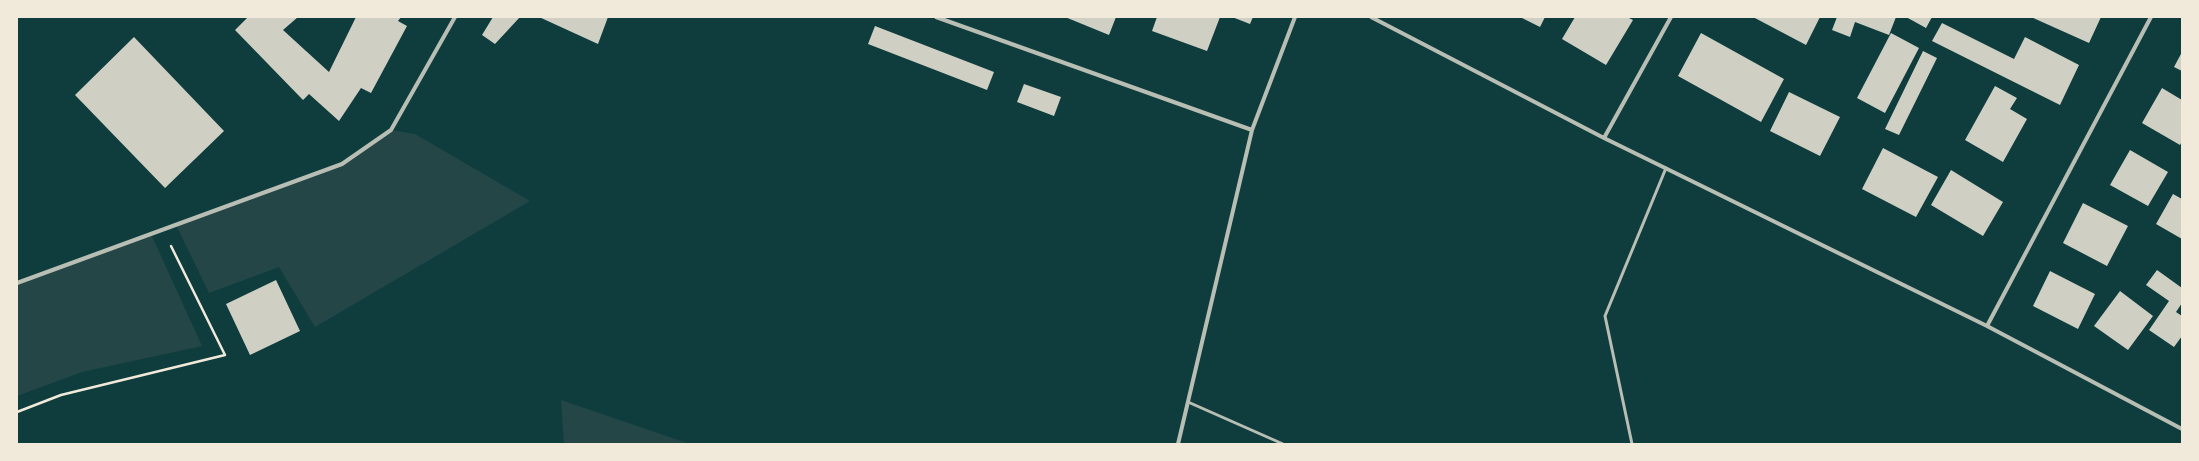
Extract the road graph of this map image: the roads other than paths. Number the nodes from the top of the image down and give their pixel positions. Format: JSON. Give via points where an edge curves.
{"nodes":[{"id":1,"x":455,"y":17,"type":"edge"},
{"id":2,"x":936,"y":17,"type":"edge"},
{"id":3,"x":1295,"y":17,"type":"edge"},
{"id":4,"x":1371,"y":17,"type":"edge"},
{"id":5,"x":1671,"y":17,"type":"edge"},
{"id":6,"x":2151,"y":17,"type":"edge"},
{"id":7,"x":1252,"y":130,"type":"junction"},
{"id":8,"x":1604,"y":138,"type":"junction"},
{"id":9,"x":1666,"y":168,"type":"junction"},
{"id":10,"x":17,"y":283,"type":"edge"},
{"id":11,"x":1987,"y":326,"type":"junction"},
{"id":12,"x":1188,"y":402,"type":"junction"},
{"id":13,"x":2182,"y":429,"type":"edge"},
{"id":14,"x":1178,"y":444,"type":"edge"},
{"id":15,"x":1283,"y":444,"type":"edge"},
{"id":16,"x":1632,"y":444,"type":"edge"}],
"edges":[{"from":1,"to":10,"type":"street","via":[[391,130],[342,164]]},
{"from":2,"to":7,"type":"street"},
{"from":3,"to":7,"type":"street"},
{"from":4,"to":8,"type":"street"},
{"from":5,"to":8,"type":"street"},
{"from":6,"to":11,"type":"street"},
{"from":7,"to":12,"type":"street"},
{"from":8,"to":9,"type":"street"},
{"from":9,"to":11,"type":"street"},
{"from":9,"to":16,"type":"lane","via":[[1605,316]]},
{"from":11,"to":13,"type":"street"},
{"from":12,"to":14,"type":"street"},
{"from":12,"to":15,"type":"lane"}]}
